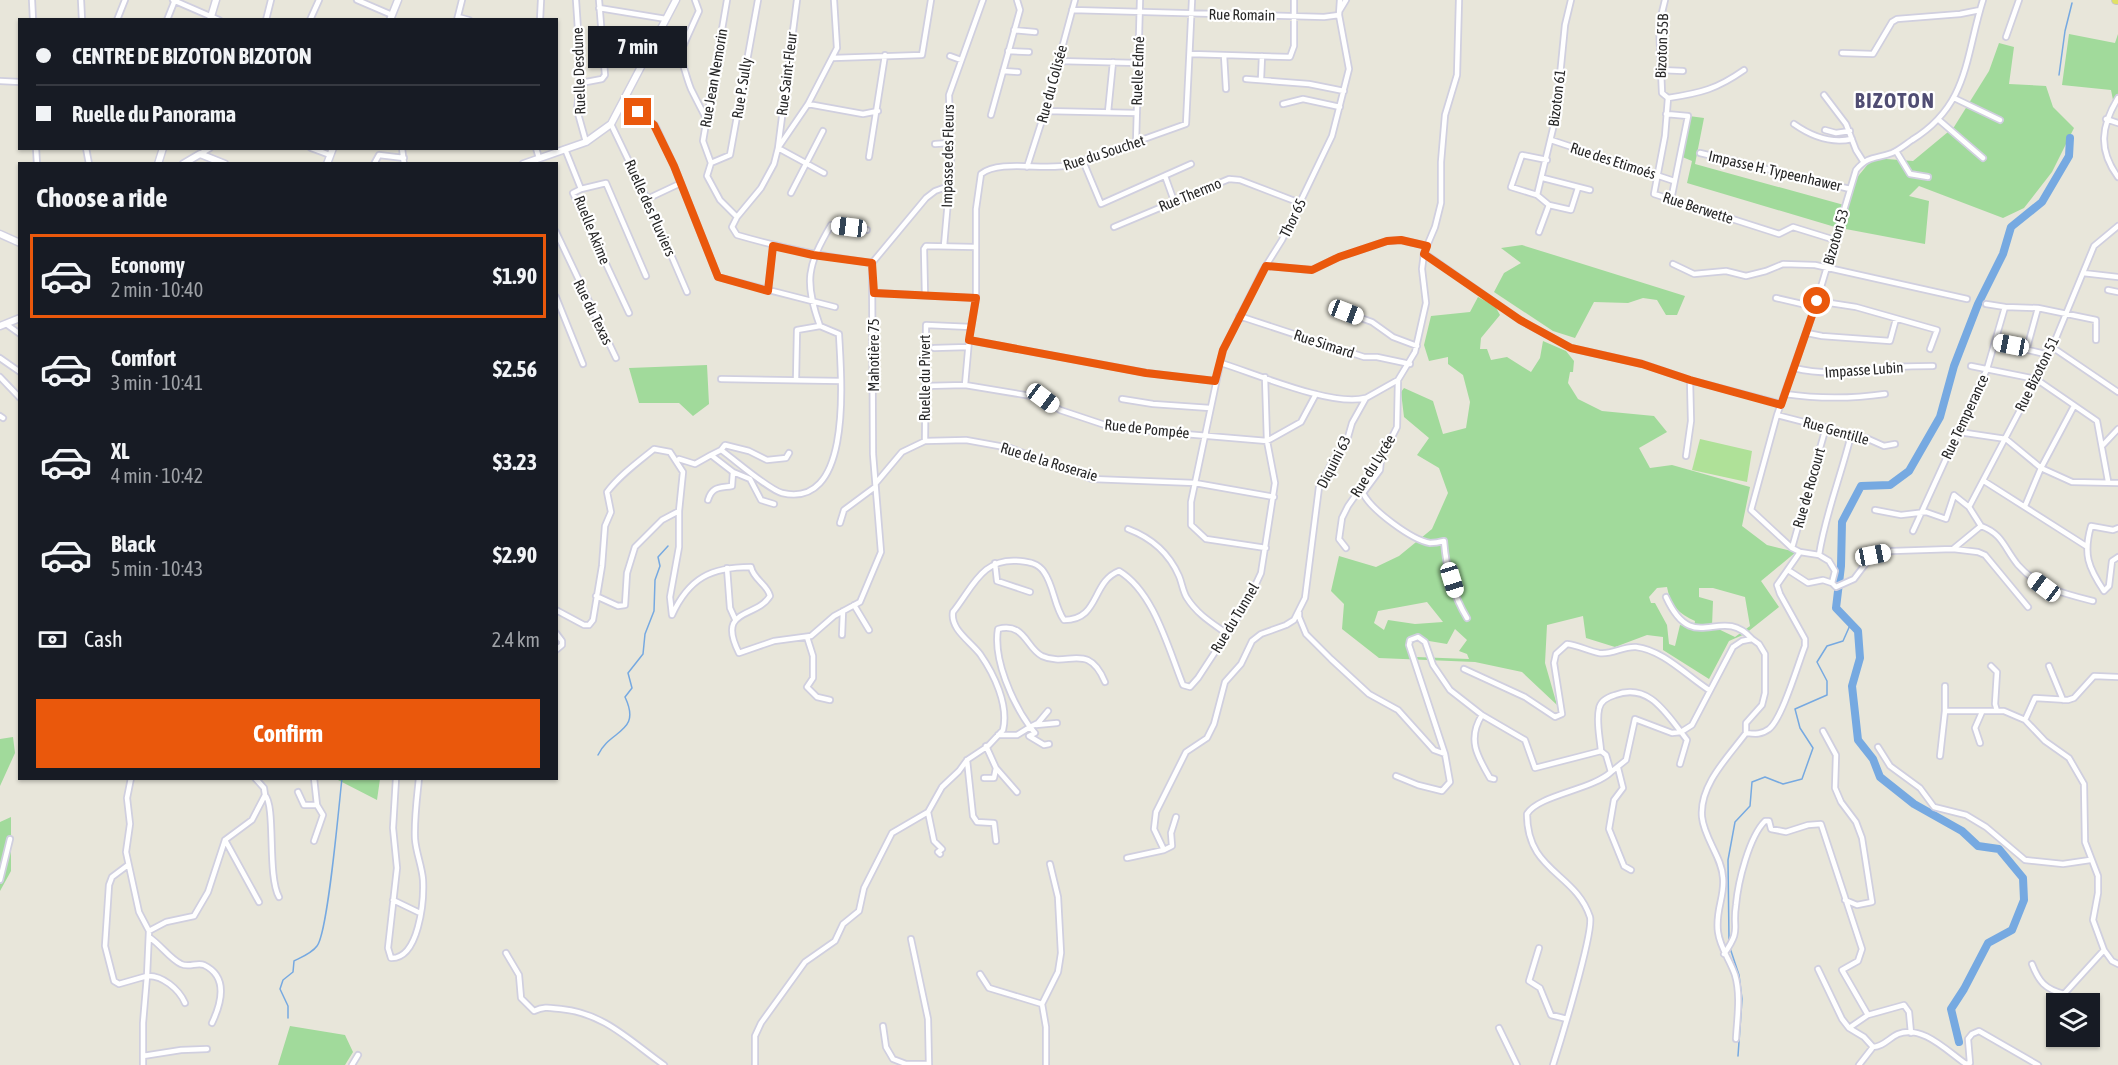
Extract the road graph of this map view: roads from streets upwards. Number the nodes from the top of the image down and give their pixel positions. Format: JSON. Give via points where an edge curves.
{"nodes":[{"id":1,"x":32,"y":0,"type":"edge"},
{"id":2,"x":81,"y":0,"type":"edge"},
{"id":3,"x":125,"y":0,"type":"edge"},
{"id":4,"x":174,"y":0,"type":"edge"},
{"id":5,"x":216,"y":0,"type":"edge"},
{"id":6,"x":271,"y":0,"type":"edge"},
{"id":7,"x":319,"y":0,"type":"edge"},
{"id":8,"x":357,"y":0,"type":"edge"},
{"id":9,"x":398,"y":0,"type":"edge"},
{"id":10,"x":462,"y":0,"type":"edge"},
{"id":11,"x":541,"y":0,"type":"edge"},
{"id":12,"x":576,"y":0,"type":"edge"},
{"id":13,"x":599,"y":0,"type":"edge"},
{"id":14,"x":676,"y":0,"type":"edge"},
{"id":15,"x":695,"y":0,"type":"edge"},
{"id":16,"x":727,"y":0,"type":"edge"},
{"id":17,"x":758,"y":0,"type":"edge"},
{"id":18,"x":797,"y":0,"type":"edge"},
{"id":19,"x":834,"y":0,"type":"edge"},
{"id":20,"x":930,"y":0,"type":"edge"},
{"id":21,"x":983,"y":0,"type":"edge"},
{"id":22,"x":1017,"y":0,"type":"edge"},
{"id":23,"x":1075,"y":0,"type":"edge"},
{"id":24,"x":1140,"y":0,"type":"edge"},
{"id":25,"x":1192,"y":0,"type":"edge"},
{"id":26,"x":1294,"y":0,"type":"edge"},
{"id":27,"x":1340,"y":0,"type":"edge"},
{"id":28,"x":1347,"y":0,"type":"edge"},
{"id":29,"x":1459,"y":0,"type":"edge"},
{"id":30,"x":1571,"y":0,"type":"edge"},
{"id":31,"x":1665,"y":0,"type":"edge"},
{"id":32,"x":1983,"y":0,"type":"edge"},
{"id":33,"x":2019,"y":0,"type":"edge"},
{"id":34,"x":599,"y":8,"type":"junction"},
{"id":35,"x":1072,"y":10,"type":"junction"},
{"id":36,"x":1980,"y":10,"type":"junction"},
{"id":37,"x":1140,"y":13,"type":"junction"},
{"id":38,"x":1339,"y":13,"type":"junction"},
{"id":39,"x":1191,"y":14,"type":"junction"},
{"id":40,"x":1294,"y":16,"type":"junction"},
{"id":41,"x":391,"y":17,"type":"edge"},
{"id":42,"x":33,"y":18,"type":"edge"},
{"id":43,"x":82,"y":18,"type":"edge"},
{"id":44,"x":118,"y":18,"type":"edge"},
{"id":45,"x":167,"y":18,"type":"edge"},
{"id":46,"x":210,"y":18,"type":"edge"},
{"id":47,"x":266,"y":18,"type":"edge"},
{"id":48,"x":311,"y":18,"type":"edge"},
{"id":49,"x":457,"y":18,"type":"edge"},
{"id":50,"x":540,"y":18,"type":"edge"},
{"id":51,"x":666,"y":19,"type":"junction"},
{"id":52,"x":1014,"y":30,"type":"junction"},
{"id":53,"x":1035,"y":32,"type":"dead end"},
{"id":54,"x":659,"y":34,"type":"junction"},
{"id":55,"x":2006,"y":37,"type":"dead end"},
{"id":56,"x":1008,"y":51,"type":"junction"},
{"id":57,"x":1029,"y":52,"type":"dead end"},
{"id":58,"x":1842,"y":53,"type":"dead end"},
{"id":59,"x":680,"y":54,"type":"junction"},
{"id":60,"x":1191,"y":54,"type":"junction"},
{"id":61,"x":885,"y":55,"type":"junction"},
{"id":62,"x":1224,"y":55,"type":"junction"},
{"id":63,"x":950,"y":56,"type":"dead end"},
{"id":64,"x":1262,"y":56,"type":"junction"},
{"id":65,"x":833,"y":58,"type":"junction"},
{"id":66,"x":961,"y":60,"type":"junction"},
{"id":67,"x":1058,"y":61,"type":"junction"},
{"id":68,"x":1113,"y":62,"type":"junction"},
{"id":69,"x":1138,"y":63,"type":"junction"},
{"id":70,"x":1660,"y":70,"type":"junction"},
{"id":71,"x":1744,"y":70,"type":"dead end"},
{"id":72,"x":1003,"y":71,"type":"junction"},
{"id":73,"x":1683,"y":71,"type":"dead end"},
{"id":74,"x":1018,"y":72,"type":"dead end"},
{"id":75,"x":1246,"y":79,"type":"dead end"},
{"id":76,"x":1262,"y":79,"type":"junction"},
{"id":77,"x":0,"y":81,"type":"edge"},
{"id":78,"x":18,"y":82,"type":"edge"},
{"id":79,"x":581,"y":83,"type":"junction"},
{"id":80,"x":1226,"y":89,"type":"dead end"},
{"id":81,"x":1344,"y":91,"type":"junction"},
{"id":82,"x":1824,"y":95,"type":"dead end"},
{"id":83,"x":1668,"y":98,"type":"junction"},
{"id":84,"x":1954,"y":98,"type":"junction"},
{"id":85,"x":2118,"y":98,"type":"edge"},
{"id":86,"x":624,"y":102,"type":"junction"},
{"id":87,"x":808,"y":104,"type":"junction"},
{"id":88,"x":1283,"y":104,"type":"dead end"},
{"id":89,"x":1340,"y":107,"type":"junction"},
{"id":90,"x":878,"y":111,"type":"junction"},
{"id":91,"x":1045,"y":111,"type":"junction"},
{"id":92,"x":1108,"y":112,"type":"junction"},
{"id":93,"x":1137,"y":113,"type":"junction"},
{"id":94,"x":1666,"y":114,"type":"junction"},
{"id":95,"x":991,"y":115,"type":"dead end"},
{"id":96,"x":706,"y":119,"type":"junction"},
{"id":97,"x":2106,"y":119,"type":"junction"},
{"id":98,"x":1939,"y":120,"type":"junction"},
{"id":99,"x":2000,"y":120,"type":"dead end"},
{"id":100,"x":2118,"y":123,"type":"edge"},
{"id":101,"x":611,"y":124,"type":"junction"},
{"id":102,"x":1794,"y":124,"type":"dead end"},
{"id":103,"x":1825,"y":130,"type":"dead end"},
{"id":104,"x":823,"y":131,"type":"dead end"},
{"id":105,"x":1850,"y":131,"type":"junction"},
{"id":106,"x":1852,"y":139,"type":"junction"},
{"id":107,"x":1551,"y":140,"type":"junction"},
{"id":108,"x":586,"y":142,"type":"junction"},
{"id":109,"x":950,"y":143,"type":"junction"},
{"id":110,"x":1136,"y":143,"type":"junction"},
{"id":111,"x":935,"y":144,"type":"dead end"},
{"id":112,"x":778,"y":148,"type":"junction"},
{"id":113,"x":565,"y":149,"type":"junction"},
{"id":114,"x":207,"y":150,"type":"edge"},
{"id":115,"x":537,"y":150,"type":"edge"},
{"id":116,"x":1896,"y":151,"type":"junction"},
{"id":117,"x":1700,"y":153,"type":"dead end"},
{"id":118,"x":200,"y":154,"type":"junction"},
{"id":119,"x":869,"y":157,"type":"dead end"},
{"id":120,"x":539,"y":158,"type":"junction"},
{"id":121,"x":1983,"y":158,"type":"dead end"},
{"id":122,"x":1547,"y":160,"type":"junction"},
{"id":123,"x":404,"y":161,"type":"edge"},
{"id":124,"x":1083,"y":161,"type":"junction"},
{"id":125,"x":1863,"y":161,"type":"junction"},
{"id":126,"x":186,"y":162,"type":"edge"},
{"id":127,"x":220,"y":162,"type":"edge"},
{"id":128,"x":375,"y":162,"type":"edge"},
{"id":129,"x":529,"y":162,"type":"edge"},
{"id":130,"x":711,"y":163,"type":"junction"},
{"id":131,"x":806,"y":163,"type":"junction"},
{"id":132,"x":1191,"y":164,"type":"dead end"},
{"id":133,"x":1027,"y":167,"type":"junction"},
{"id":134,"x":824,"y":173,"type":"dead end"},
{"id":135,"x":1165,"y":176,"type":"junction"},
{"id":136,"x":1657,"y":176,"type":"junction"},
{"id":137,"x":1928,"y":177,"type":"dead end"},
{"id":138,"x":2118,"y":177,"type":"edge"},
{"id":139,"x":1543,"y":178,"type":"junction"},
{"id":140,"x":1674,"y":181,"type":"junction"},
{"id":141,"x":681,"y":183,"type":"junction"},
{"id":142,"x":949,"y":186,"type":"junction"},
{"id":143,"x":1578,"y":188,"type":"junction"},
{"id":144,"x":581,"y":189,"type":"junction"},
{"id":145,"x":1850,"y":189,"type":"junction"},
{"id":146,"x":1590,"y":190,"type":"dead end"},
{"id":147,"x":791,"y":193,"type":"dead end"},
{"id":148,"x":1537,"y":195,"type":"junction"},
{"id":149,"x":647,"y":199,"type":"junction"},
{"id":150,"x":1671,"y":200,"type":"junction"},
{"id":151,"x":1174,"y":201,"type":"junction"},
{"id":152,"x":1300,"y":202,"type":"junction"},
{"id":153,"x":1549,"y":205,"type":"junction"},
{"id":154,"x":737,"y":217,"type":"junction"},
{"id":155,"x":2118,"y":226,"type":"edge"},
{"id":156,"x":1114,"y":227,"type":"dead end"},
{"id":157,"x":867,"y":230,"type":"dead end"},
{"id":158,"x":1539,"y":232,"type":"dead end"},
{"id":159,"x":0,"y":234,"type":"edge"},
{"id":160,"x":558,"y":238,"type":"edge"},
{"id":161,"x":1835,"y":240,"type":"junction"},
{"id":162,"x":18,"y":242,"type":"edge"},
{"id":163,"x":773,"y":246,"type":"junction"},
{"id":164,"x":944,"y":246,"type":"junction"},
{"id":165,"x":1427,"y":246,"type":"junction"},
{"id":166,"x":975,"y":247,"type":"junction"},
{"id":167,"x":1424,"y":254,"type":"junction"},
{"id":168,"x":813,"y":255,"type":"junction"},
{"id":169,"x":872,"y":263,"type":"junction"},
{"id":170,"x":1673,"y":264,"type":"dead end"},
{"id":171,"x":1266,"y":266,"type":"junction"},
{"id":172,"x":1827,"y":268,"type":"junction"},
{"id":173,"x":2083,"y":273,"type":"junction"},
{"id":174,"x":646,"y":276,"type":"dead end"},
{"id":175,"x":2118,"y":277,"type":"edge"},
{"id":176,"x":2108,"y":290,"type":"dead end"},
{"id":177,"x":768,"y":291,"type":"junction"},
{"id":178,"x":687,"y":292,"type":"dead end"},
{"id":179,"x":2118,"y":292,"type":"edge"},
{"id":180,"x":874,"y":293,"type":"junction"},
{"id":181,"x":925,"y":295,"type":"junction"},
{"id":182,"x":976,"y":298,"type":"junction"},
{"id":183,"x":1776,"y":298,"type":"dead end"},
{"id":184,"x":1967,"y":299,"type":"dead end"},
{"id":185,"x":1817,"y":301,"type":"junction"},
{"id":186,"x":558,"y":302,"type":"edge"},
{"id":187,"x":811,"y":302,"type":"junction"},
{"id":188,"x":1986,"y":304,"type":"dead end"},
{"id":189,"x":835,"y":307,"type":"dead end"},
{"id":190,"x":1815,"y":307,"type":"junction"},
{"id":191,"x":1333,"y":308,"type":"dead end"},
{"id":192,"x":2005,"y":308,"type":"junction"},
{"id":193,"x":2038,"y":308,"type":"junction"},
{"id":194,"x":629,"y":314,"type":"dead end"},
{"id":195,"x":2064,"y":314,"type":"junction"},
{"id":196,"x":1239,"y":316,"type":"junction"},
{"id":197,"x":18,"y":319,"type":"edge"},
{"id":198,"x":1896,"y":319,"type":"junction"},
{"id":199,"x":3,"y":325,"type":"edge"},
{"id":200,"x":820,"y":326,"type":"junction"},
{"id":201,"x":971,"y":327,"type":"junction"},
{"id":202,"x":18,"y":333,"type":"edge"},
{"id":203,"x":1807,"y":333,"type":"junction"},
{"id":204,"x":969,"y":340,"type":"junction"},
{"id":205,"x":2096,"y":340,"type":"dead end"},
{"id":206,"x":1995,"y":342,"type":"junction"},
{"id":207,"x":1417,"y":346,"type":"junction"},
{"id":208,"x":2052,"y":347,"type":"junction"},
{"id":209,"x":934,"y":348,"type":"dead end"},
{"id":210,"x":968,"y":348,"type":"junction"},
{"id":211,"x":2027,"y":348,"type":"junction"},
{"id":212,"x":1930,"y":349,"type":"dead end"},
{"id":213,"x":2049,"y":355,"type":"junction"},
{"id":214,"x":0,"y":358,"type":"edge"},
{"id":215,"x":616,"y":358,"type":"dead end"},
{"id":216,"x":1221,"y":363,"type":"junction"},
{"id":217,"x":583,"y":364,"type":"dead end"},
{"id":218,"x":1410,"y":364,"type":"junction"},
{"id":219,"x":1933,"y":366,"type":"dead end"},
{"id":220,"x":1971,"y":366,"type":"dead end"},
{"id":221,"x":1794,"y":368,"type":"junction"},
{"id":222,"x":1987,"y":369,"type":"junction"},
{"id":223,"x":18,"y":371,"type":"edge"},
{"id":224,"x":0,"y":377,"type":"edge"},
{"id":225,"x":1265,"y":377,"type":"junction"},
{"id":226,"x":721,"y":379,"type":"dead end"},
{"id":227,"x":2036,"y":379,"type":"junction"},
{"id":228,"x":796,"y":380,"type":"junction"},
{"id":229,"x":1398,"y":380,"type":"junction"},
{"id":230,"x":1690,"y":380,"type":"junction"},
{"id":231,"x":841,"y":381,"type":"junction"},
{"id":232,"x":1215,"y":381,"type":"junction"},
{"id":233,"x":965,"y":385,"type":"junction"},
{"id":234,"x":925,"y":386,"type":"junction"},
{"id":235,"x":2118,"y":392,"type":"edge"},
{"id":236,"x":1316,"y":394,"type":"junction"},
{"id":237,"x":1785,"y":394,"type":"junction"},
{"id":238,"x":1885,"y":394,"type":"dead end"},
{"id":239,"x":18,"y":396,"type":"edge"},
{"id":240,"x":1366,"y":398,"type":"junction"},
{"id":241,"x":1122,"y":399,"type":"dead end"},
{"id":242,"x":1781,"y":405,"type":"junction"},
{"id":243,"x":2074,"y":406,"type":"junction"},
{"id":244,"x":1210,"y":408,"type":"junction"},
{"id":245,"x":1777,"y":415,"type":"junction"},
{"id":246,"x":1826,"y":427,"type":"junction"},
{"id":247,"x":2118,"y":429,"type":"edge"},
{"id":248,"x":1959,"y":432,"type":"junction"},
{"id":249,"x":1204,"y":435,"type":"junction"},
{"id":250,"x":1851,"y":435,"type":"junction"},
{"id":251,"x":2006,"y":439,"type":"junction"},
{"id":252,"x":925,"y":441,"type":"junction"},
{"id":253,"x":1267,"y":441,"type":"junction"},
{"id":254,"x":1895,"y":444,"type":"dead end"},
{"id":255,"x":2103,"y":446,"type":"junction"},
{"id":256,"x":721,"y":450,"type":"junction"},
{"id":257,"x":789,"y":453,"type":"dead end"},
{"id":258,"x":711,"y":455,"type":"junction"},
{"id":259,"x":1686,"y":456,"type":"dead end"},
{"id":260,"x":674,"y":457,"type":"junction"},
{"id":261,"x":1381,"y":459,"type":"junction"},
{"id":262,"x":695,"y":464,"type":"junction"},
{"id":263,"x":2041,"y":468,"type":"junction"},
{"id":264,"x":684,"y":472,"type":"junction"},
{"id":265,"x":733,"y":472,"type":"junction"},
{"id":266,"x":1984,"y":481,"type":"junction"},
{"id":267,"x":2109,"y":481,"type":"junction"},
{"id":268,"x":1194,"y":483,"type":"junction"},
{"id":269,"x":2118,"y":483,"type":"edge"},
{"id":270,"x":875,"y":485,"type":"junction"},
{"id":271,"x":1274,"y":497,"type":"junction"},
{"id":272,"x":708,"y":500,"type":"dead end"},
{"id":273,"x":774,"y":504,"type":"dead end"},
{"id":274,"x":2025,"y":506,"type":"junction"},
{"id":275,"x":1969,"y":507,"type":"junction"},
{"id":276,"x":1875,"y":510,"type":"dead end"},
{"id":277,"x":679,"y":511,"type":"junction"},
{"id":278,"x":1921,"y":513,"type":"junction"},
{"id":279,"x":840,"y":523,"type":"dead end"},
{"id":280,"x":1981,"y":526,"type":"junction"},
{"id":281,"x":2118,"y":528,"type":"edge"},
{"id":282,"x":1128,"y":529,"type":"dead end"},
{"id":283,"x":1913,"y":531,"type":"dead end"},
{"id":284,"x":2086,"y":546,"type":"junction"},
{"id":285,"x":1266,"y":548,"type":"junction"},
{"id":286,"x":1346,"y":548,"type":"dead end"},
{"id":287,"x":1792,"y":548,"type":"junction"},
{"id":288,"x":1953,"y":549,"type":"junction"},
{"id":289,"x":1800,"y":552,"type":"junction"},
{"id":290,"x":1819,"y":555,"type":"junction"},
{"id":291,"x":2118,"y":558,"type":"edge"},
{"id":292,"x":996,"y":563,"type":"junction"},
{"id":293,"x":727,"y":568,"type":"junction"},
{"id":294,"x":1788,"y":570,"type":"junction"},
{"id":295,"x":1834,"y":585,"type":"junction"},
{"id":296,"x":1030,"y":592,"type":"dead end"},
{"id":297,"x":596,"y":596,"type":"junction"},
{"id":298,"x":1666,"y":597,"type":"dead end"},
{"id":299,"x":2093,"y":601,"type":"dead end"},
{"id":300,"x":854,"y":605,"type":"junction"},
{"id":301,"x":2028,"y":607,"type":"dead end"},
{"id":302,"x":558,"y":611,"type":"edge"},
{"id":303,"x":843,"y":612,"type":"junction"},
{"id":304,"x":1299,"y":612,"type":"junction"},
{"id":305,"x":1467,"y":618,"type":"dead end"},
{"id":306,"x":735,"y":619,"type":"junction"},
{"id":307,"x":869,"y":630,"type":"dead end"},
{"id":308,"x":1226,"y":633,"type":"junction"},
{"id":309,"x":842,"y":635,"type":"dead end"},
{"id":310,"x":558,"y":636,"type":"edge"},
{"id":311,"x":807,"y":637,"type":"junction"},
{"id":312,"x":1752,"y":639,"type":"junction"},
{"id":313,"x":558,"y":648,"type":"edge"},
{"id":314,"x":1991,"y":666,"type":"dead end"},
{"id":315,"x":2049,"y":666,"type":"dead end"},
{"id":316,"x":1464,"y":669,"type":"dead end"},
{"id":317,"x":2118,"y":676,"type":"edge"},
{"id":318,"x":1105,"y":682,"type":"dead end"},
{"id":319,"x":1945,"y":686,"type":"dead end"},
{"id":320,"x":1709,"y":690,"type":"junction"},
{"id":321,"x":830,"y":700,"type":"dead end"},
{"id":322,"x":2063,"y":700,"type":"junction"},
{"id":323,"x":1048,"y":711,"type":"dead end"},
{"id":324,"x":1945,"y":711,"type":"junction"},
{"id":325,"x":1997,"y":711,"type":"junction"},
{"id":326,"x":1982,"y":712,"type":"junction"},
{"id":327,"x":1482,"y":715,"type":"junction"},
{"id":328,"x":2025,"y":720,"type":"junction"},
{"id":329,"x":1057,"y":723,"type":"dead end"},
{"id":330,"x":1033,"y":726,"type":"junction"},
{"id":331,"x":1823,"y":731,"type":"dead end"},
{"id":332,"x":1682,"y":732,"type":"junction"},
{"id":333,"x":1746,"y":732,"type":"junction"},
{"id":334,"x":1022,"y":733,"type":"junction"},
{"id":335,"x":998,"y":735,"type":"junction"},
{"id":336,"x":1029,"y":735,"type":"junction"},
{"id":337,"x":1980,"y":743,"type":"dead end"},
{"id":338,"x":1049,"y":744,"type":"dead end"},
{"id":339,"x":986,"y":746,"type":"junction"},
{"id":340,"x":1878,"y":747,"type":"dead end"},
{"id":341,"x":1601,"y":751,"type":"junction"},
{"id":342,"x":1445,"y":754,"type":"junction"},
{"id":343,"x":1940,"y":756,"type":"dead end"},
{"id":344,"x":967,"y":760,"type":"junction"},
{"id":345,"x":1680,"y":765,"type":"dead end"},
{"id":346,"x":996,"y":768,"type":"junction"},
{"id":347,"x":1618,"y":768,"type":"junction"},
{"id":348,"x":1611,"y":772,"type":"junction"},
{"id":349,"x":1396,"y":776,"type":"dead end"},
{"id":350,"x":984,"y":778,"type":"dead end"},
{"id":351,"x":1494,"y":779,"type":"dead end"},
{"id":352,"x":131,"y":780,"type":"edge"},
{"id":353,"x":257,"y":780,"type":"edge"},
{"id":354,"x":314,"y":780,"type":"edge"},
{"id":355,"x":396,"y":780,"type":"edge"},
{"id":356,"x":419,"y":780,"type":"edge"},
{"id":357,"x":298,"y":792,"type":"dead end"},
{"id":358,"x":1017,"y":792,"type":"dead end"},
{"id":359,"x":265,"y":795,"type":"junction"},
{"id":360,"x":317,"y":805,"type":"junction"},
{"id":361,"x":928,"y":812,"type":"junction"},
{"id":362,"x":1176,"y":817,"type":"dead end"},
{"id":363,"x":10,"y":839,"type":"dead end"},
{"id":364,"x":225,"y":840,"type":"junction"},
{"id":365,"x":314,"y":841,"type":"dead end"},
{"id":366,"x":996,"y":841,"type":"dead end"},
{"id":367,"x":1164,"y":850,"type":"junction"},
{"id":368,"x":940,"y":854,"type":"dead end"},
{"id":369,"x":1127,"y":858,"type":"dead end"},
{"id":370,"x":2090,"y":860,"type":"junction"},
{"id":371,"x":1050,"y":864,"type":"dead end"},
{"id":372,"x":128,"y":865,"type":"junction"},
{"id":373,"x":1631,"y":870,"type":"dead end"},
{"id":374,"x":0,"y":880,"type":"edge"},
{"id":375,"x":279,"y":897,"type":"dead end"},
{"id":376,"x":393,"y":900,"type":"junction"},
{"id":377,"x":1845,"y":900,"type":"junction"},
{"id":378,"x":259,"y":902,"type":"dead end"},
{"id":379,"x":420,"y":913,"type":"junction"},
{"id":380,"x":149,"y":934,"type":"junction"},
{"id":381,"x":911,"y":939,"type":"dead end"},
{"id":382,"x":1539,"y":948,"type":"dead end"},
{"id":383,"x":2104,"y":950,"type":"junction"},
{"id":384,"x":506,"y":953,"type":"dead end"},
{"id":385,"x":1724,"y":954,"type":"junction"},
{"id":386,"x":2032,"y":964,"type":"dead end"},
{"id":387,"x":2118,"y":964,"type":"edge"},
{"id":388,"x":1818,"y":969,"type":"dead end"},
{"id":389,"x":980,"y":974,"type":"dead end"},
{"id":390,"x":147,"y":976,"type":"junction"},
{"id":391,"x":185,"y":1003,"type":"dead end"},
{"id":392,"x":1042,"y":1004,"type":"junction"},
{"id":393,"x":1868,"y":1015,"type":"junction"},
{"id":394,"x":1567,"y":1019,"type":"junction"},
{"id":395,"x":212,"y":1023,"type":"dead end"},
{"id":396,"x":883,"y":1026,"type":"dead end"},
{"id":397,"x":1499,"y":1028,"type":"dead end"},
{"id":398,"x":1849,"y":1028,"type":"junction"},
{"id":399,"x":1911,"y":1033,"type":"junction"},
{"id":400,"x":1736,"y":1040,"type":"dead end"},
{"id":401,"x":1873,"y":1047,"type":"junction"},
{"id":402,"x":207,"y":1049,"type":"dead end"},
{"id":403,"x":358,"y":1055,"type":"dead end"},
{"id":404,"x":143,"y":1056,"type":"junction"},
{"id":405,"x":143,"y":1065,"type":"edge"},
{"id":406,"x":352,"y":1065,"type":"edge"},
{"id":407,"x":664,"y":1065,"type":"edge"},
{"id":408,"x":754,"y":1065,"type":"edge"},
{"id":409,"x":929,"y":1065,"type":"edge"},
{"id":410,"x":1046,"y":1065,"type":"edge"},
{"id":411,"x":1517,"y":1065,"type":"edge"},
{"id":412,"x":1553,"y":1065,"type":"edge"},
{"id":413,"x":1859,"y":1065,"type":"edge"},
{"id":414,"x":2038,"y":1065,"type":"edge"}],
"edges":[{"from":1,"to":42,"type":"street"},
{"from":2,"to":43,"type":"street"},
{"from":3,"to":44,"type":"street"},
{"from":4,"to":45,"type":"street"},
{"from":4,"to":46,"type":"street"},
{"from":5,"to":46,"type":"street"},
{"from":6,"to":47,"type":"street"},
{"from":7,"to":48,"type":"street"},
{"from":8,"to":41,"type":"street"},
{"from":9,"to":41,"type":"street"},
{"from":10,"to":49,"type":"street"},
{"from":11,"to":50,"type":"street"},
{"from":12,"to":79,"type":"street","name":"Ruelle Desdune"},
{"from":13,"to":34,"type":"street"},
{"from":14,"to":51,"type":"street"},
{"from":15,"to":59,"type":"street","via":[[699,11]]},
{"from":16,"to":96,"type":"street","name":"Rue Jean Nemorin"},
{"from":17,"to":130,"type":"street","name":"Rue P. Sully","via":[[730,155]]},
{"from":18,"to":112,"type":"street","name":"Rue Saint-Fleur"},
{"from":19,"to":65,"type":"street","via":[[837,48]]},
{"from":20,"to":61,"type":"street","via":[[922,55]]},
{"from":21,"to":66,"type":"street","name":"Impasse des Fleurs"},
{"from":22,"to":52,"type":"street","via":[[1020,10]]},
{"from":23,"to":35,"type":"street","name":"Rue du Colisée"},
{"from":24,"to":37,"type":"street","name":"Ruelle Edmé"},
{"from":25,"to":39,"type":"street","name":"Rue du Souchet"},
{"from":26,"to":40,"type":"street"},
{"from":27,"to":38,"type":"street","name":"Thor 65"},
{"from":28,"to":38,"type":"street"},
{"from":29,"to":165,"type":"street","via":[[1457,75],[1445,115],[1441,203]]},
{"from":30,"to":107,"type":"street","name":"Bizoton 61"},
{"from":31,"to":70,"type":"street","name":"Bizoton 55B","via":[[1659,25]]},
{"from":32,"to":36,"type":"street"},
{"from":33,"to":55,"type":"street"},
{"from":34,"to":51,"type":"street"},
{"from":34,"to":79,"type":"street","via":[[605,75]]},
{"from":35,"to":37,"type":"street","name":"Rue Romain"},
{"from":35,"to":67,"type":"street","name":"Rue du Colisée"},
{"from":36,"to":58,"type":"street","via":[[1897,18],[1873,54]]},
{"from":36,"to":84,"type":"street","via":[[1967,65]]},
{"from":37,"to":39,"type":"street","name":"Rue Romain"},
{"from":37,"to":69,"type":"street","name":"Ruelle Edmé"},
{"from":38,"to":40,"type":"street","name":"Rue Romain"},
{"from":38,"to":81,"type":"street","name":"Thor 65","via":[[1349,69]]},
{"from":39,"to":40,"type":"street","name":"Rue Romain"},
{"from":39,"to":60,"type":"street","name":"Rue du Souchet"},
{"from":40,"to":64,"type":"street","via":[[1290,57]]},
{"from":51,"to":54,"type":"street"},
{"from":52,"to":53,"type":"street"},
{"from":52,"to":56,"type":"street"},
{"from":54,"to":59,"type":"street"},
{"from":54,"to":86,"type":"street"},
{"from":56,"to":57,"type":"street"},
{"from":56,"to":72,"type":"street"},
{"from":59,"to":96,"type":"street"},
{"from":60,"to":62,"type":"street"},
{"from":60,"to":110,"type":"street","name":"Rue du Souchet","via":[[1186,124]]},
{"from":61,"to":65,"type":"street"},
{"from":61,"to":90,"type":"street"},
{"from":62,"to":64,"type":"street"},
{"from":62,"to":80,"type":"street"},
{"from":63,"to":66,"type":"street"},
{"from":64,"to":76,"type":"street"},
{"from":65,"to":87,"type":"street"},
{"from":66,"to":109,"type":"street","name":"Impasse des Fleurs","via":[[949,95]]},
{"from":67,"to":68,"type":"street"},
{"from":67,"to":91,"type":"street","name":"Rue du Colisée"},
{"from":68,"to":69,"type":"street"},
{"from":68,"to":92,"type":"street"},
{"from":69,"to":93,"type":"street","name":"Ruelle Edmé"},
{"from":70,"to":73,"type":"street"},
{"from":70,"to":83,"type":"street","name":"Bizoton 55B","via":[[1661,92]]},
{"from":71,"to":83,"type":"street","name":"Bizoton 55B","via":[[1721,86]]},
{"from":72,"to":74,"type":"street"},
{"from":72,"to":95,"type":"street"},
{"from":75,"to":76,"type":"street"},
{"from":76,"to":81,"type":"street"},
{"from":77,"to":78,"type":"street"},
{"from":79,"to":108,"type":"street","name":"Ruelle Desdune","via":[[577,110]]},
{"from":81,"to":89,"type":"street","name":"Thor 65"},
{"from":82,"to":105,"type":"street"},
{"from":83,"to":94,"type":"street","name":"Rue Berwette"},
{"from":84,"to":98,"type":"street"},
{"from":84,"to":99,"type":"street"},
{"from":85,"to":97,"type":"street"},
{"from":86,"to":101,"type":"street"},
{"from":86,"to":141,"type":"street","via":[[654,125]]},
{"from":87,"to":90,"type":"street","via":[[863,114]]},
{"from":87,"to":112,"type":"street"},
{"from":88,"to":89,"type":"street","via":[[1303,99]]},
{"from":89,"to":152,"type":"street","name":"Thor 65","via":[[1332,136]]},
{"from":90,"to":119,"type":"street"},
{"from":91,"to":92,"type":"street"},
{"from":91,"to":133,"type":"street","name":"Rue du Colisée"},
{"from":92,"to":93,"type":"street"},
{"from":93,"to":110,"type":"street","name":"Ruelle Edmé"},
{"from":94,"to":136,"type":"street","name":"Rue Berwette"},
{"from":94,"to":140,"type":"street","via":[[1688,116]]},
{"from":96,"to":130,"type":"street","name":"Rue Jean Nemorin","via":[[703,141]]},
{"from":97,"to":100,"type":"street"},
{"from":97,"to":138,"type":"street","via":[[2105,156]]},
{"from":98,"to":116,"type":"street"},
{"from":98,"to":121,"type":"street"},
{"from":101,"to":108,"type":"street"},
{"from":101,"to":149,"type":"street","name":"Ruelle des Pluviers"},
{"from":102,"to":106,"type":"street","via":[[1828,140]]},
{"from":103,"to":105,"type":"street"},
{"from":104,"to":131,"type":"street"},
{"from":105,"to":106,"type":"street"},
{"from":106,"to":125,"type":"street"},
{"from":107,"to":122,"type":"street","name":"Bizoton 61"},
{"from":107,"to":136,"type":"street","name":"Rue des Etimoés"},
{"from":108,"to":113,"type":"street"},
{"from":109,"to":111,"type":"street"},
{"from":109,"to":142,"type":"street","name":"Impasse des Fleurs"},
{"from":110,"to":124,"type":"street","name":"Rue du Souchet"},
{"from":112,"to":131,"type":"street"},
{"from":112,"to":154,"type":"street","via":[[761,188]]},
{"from":113,"to":120,"type":"street"},
{"from":113,"to":144,"type":"street","name":"Ruelle Akime"},
{"from":114,"to":118,"type":"street"},
{"from":115,"to":120,"type":"street"},
{"from":116,"to":125,"type":"street"},
{"from":116,"to":137,"type":"street","via":[[1910,174]]},
{"from":117,"to":145,"type":"street","name":"Impasse H. Typeenhawer"},
{"from":118,"to":126,"type":"street"},
{"from":118,"to":127,"type":"street"},
{"from":120,"to":129,"type":"street"},
{"from":122,"to":139,"type":"street","name":"Bizoton 61"},
{"from":122,"to":148,"type":"street","via":[[1522,155],[1511,185]]},
{"from":123,"to":128,"type":"street","via":[[379,155]]},
{"from":124,"to":133,"type":"street","name":"Rue du Souchet","via":[[1058,168]]},
{"from":124,"to":135,"type":"street","via":[[1101,204]]},
{"from":125,"to":145,"type":"street","name":"Bizoton 53"},
{"from":130,"to":154,"type":"street","name":"Rue Jean Nemorin","via":[[707,176],[720,200]]},
{"from":131,"to":134,"type":"street"},
{"from":131,"to":147,"type":"street"},
{"from":132,"to":135,"type":"street"},
{"from":133,"to":166,"type":"street","name":"Rue du Souchet","via":[[992,166],[981,174]]},
{"from":135,"to":151,"type":"street"},
{"from":136,"to":140,"type":"street","name":"Rue des Etimoés"},
{"from":136,"to":150,"type":"street","name":"Rue Berwette","via":[[1653,193]]},
{"from":139,"to":143,"type":"street"},
{"from":139,"to":148,"type":"street","name":"Bizoton 61"},
{"from":140,"to":150,"type":"street"},
{"from":141,"to":149,"type":"street"},
{"from":141,"to":177,"type":"street","via":[[718,277]]},
{"from":142,"to":164,"type":"street","name":"Impasse des Fleurs"},
{"from":142,"to":169,"type":"street","via":[[926,198]]},
{"from":143,"to":146,"type":"street"},
{"from":143,"to":153,"type":"street","via":[[1570,210]]},
{"from":144,"to":174,"type":"street","via":[[606,183]]},
{"from":144,"to":194,"type":"street","name":"Ruelle Akime","via":[[573,193]]},
{"from":145,"to":161,"type":"street","name":"Bizoton 53"},
{"from":148,"to":153,"type":"street"},
{"from":149,"to":178,"type":"street","name":"Ruelle des Pluviers"},
{"from":150,"to":161,"type":"street","name":"Rue Berwette","via":[[1779,234],[1793,227]]},
{"from":151,"to":152,"type":"street","name":"Rue Thermo","via":[[1229,179]]},
{"from":151,"to":156,"type":"street","name":"Rue Thermo"},
{"from":152,"to":171,"type":"street","name":"Thor 65"},
{"from":153,"to":158,"type":"street"},
{"from":154,"to":163,"type":"street","via":[[732,227],[737,235]]},
{"from":155,"to":173,"type":"street","name":"Rue Bizoton 51","via":[[2094,246]]},
{"from":157,"to":168,"type":"street","via":[[831,225]]},
{"from":159,"to":162,"type":"street"},
{"from":160,"to":215,"type":"street","name":"Rue du Texas"},
{"from":161,"to":172,"type":"street","name":"Bizoton 53"},
{"from":163,"to":168,"type":"street"},
{"from":163,"to":177,"type":"street"},
{"from":164,"to":166,"type":"street"},
{"from":164,"to":181,"type":"street","via":[[928,245],[924,249]]},
{"from":165,"to":167,"type":"street"},
{"from":165,"to":171,"type":"street","via":[[1387,241],[1312,270]]},
{"from":166,"to":182,"type":"street","name":"Rue du Souchet"},
{"from":167,"to":207,"type":"street","via":[[1426,303]]},
{"from":167,"to":230,"type":"street","via":[[1520,320],[1571,348]]},
{"from":168,"to":169,"type":"street"},
{"from":168,"to":187,"type":"street","via":[[808,285]]},
{"from":169,"to":180,"type":"street","name":"Mahotière 75"},
{"from":170,"to":172,"type":"street","via":[[1694,274],[1726,271],[1746,276],[1783,264]]},
{"from":171,"to":196,"type":"street","name":"Thor 65"},
{"from":172,"to":184,"type":"street"},
{"from":172,"to":185,"type":"street","name":"Bizoton 53"},
{"from":173,"to":175,"type":"street"},
{"from":173,"to":195,"type":"street","name":"Rue Bizoton 51"},
{"from":176,"to":179,"type":"street"},
{"from":177,"to":187,"type":"street"},
{"from":180,"to":181,"type":"street"},
{"from":180,"to":270,"type":"street","name":"Mahotière 75"},
{"from":181,"to":182,"type":"street"},
{"from":182,"to":201,"type":"street","name":"Rue du Souchet"},
{"from":183,"to":190,"type":"street"},
{"from":185,"to":190,"type":"street","name":"Bizoton 53"},
{"from":185,"to":198,"type":"street"},
{"from":186,"to":217,"type":"street"},
{"from":187,"to":189,"type":"street"},
{"from":187,"to":200,"type":"street"},
{"from":188,"to":192,"type":"street"},
{"from":190,"to":203,"type":"street","name":"Bizoton 53"},
{"from":191,"to":207,"type":"street","via":[[1372,322],[1393,337]]},
{"from":192,"to":193,"type":"street"},
{"from":192,"to":206,"type":"street","name":"Rue Temperance"},
{"from":193,"to":195,"type":"street"},
{"from":193,"to":211,"type":"street"},
{"from":195,"to":205,"type":"street","via":[[2097,321]]},
{"from":195,"to":208,"type":"street","name":"Rue Bizoton 51"},
{"from":196,"to":216,"type":"street","name":"Thor 65"},
{"from":196,"to":218,"type":"street","name":"Rue Simard","via":[[1364,357]]},
{"from":197,"to":199,"type":"street"},
{"from":198,"to":203,"type":"street","via":[[1890,341]]},
{"from":198,"to":212,"type":"street","via":[[1937,330]]},
{"from":199,"to":202,"type":"street"},
{"from":200,"to":228,"type":"street","via":[[797,330]]},
{"from":200,"to":231,"type":"street","via":[[839,334]]},
{"from":201,"to":204,"type":"street","name":"Rue du Souchet"},
{"from":201,"to":234,"type":"street","name":"Ruelle du Pivert","via":[[926,325]]},
{"from":203,"to":221,"type":"street","name":"Bizoton 53"},
{"from":204,"to":210,"type":"street","name":"Rue du Souchet"},
{"from":204,"to":232,"type":"street","via":[[1146,373]]},
{"from":206,"to":211,"type":"street"},
{"from":206,"to":222,"type":"street","name":"Rue Temperance"},
{"from":207,"to":218,"type":"street"},
{"from":208,"to":213,"type":"street","name":"Rue Bizoton 51"},
{"from":208,"to":235,"type":"street"},
{"from":209,"to":210,"type":"street"},
{"from":210,"to":233,"type":"street","name":"Rue du Souchet"},
{"from":211,"to":213,"type":"street"},
{"from":213,"to":227,"type":"street","name":"Rue Bizoton 51"},
{"from":214,"to":223,"type":"street"},
{"from":216,"to":225,"type":"street"},
{"from":216,"to":232,"type":"street","name":"Thor 65"},
{"from":218,"to":229,"type":"street"},
{"from":219,"to":221,"type":"street","name":"Impasse Lubin","via":[[1840,374]]},
{"from":220,"to":222,"type":"street"},
{"from":221,"to":237,"type":"street","name":"Bizoton 53"},
{"from":222,"to":227,"type":"street"},
{"from":222,"to":248,"type":"street","name":"Rue Temperance"},
{"from":224,"to":239,"type":"street"},
{"from":225,"to":236,"type":"street"},
{"from":225,"to":253,"type":"street","name":"Rue du Tunnel"},
{"from":226,"to":228,"type":"street"},
{"from":227,"to":243,"type":"street"},
{"from":227,"to":251,"type":"street","name":"Rue Bizoton 51"},
{"from":228,"to":231,"type":"street"},
{"from":229,"to":240,"type":"street"},
{"from":229,"to":261,"type":"street","name":"Rue du Lycée","via":[[1397,427]]},
{"from":230,"to":242,"type":"street"},
{"from":230,"to":259,"type":"street"},
{"from":231,"to":256,"type":"street","via":[[836,448],[831,467],[816,488],[796,495],[779,493]]},
{"from":232,"to":244,"type":"street","name":"Thor 65"},
{"from":233,"to":234,"type":"street","name":"Rue de Pompée"},
{"from":233,"to":249,"type":"street","name":"Rue de Pompée","via":[[1043,398],[1060,410],[1114,428]]},
{"from":234,"to":252,"type":"street","name":"Ruelle du Pivert"},
{"from":236,"to":240,"type":"street","via":[[1345,400]]},
{"from":236,"to":253,"type":"street","via":[[1301,422]]},
{"from":237,"to":238,"type":"street","via":[[1816,399]]},
{"from":237,"to":242,"type":"street","name":"Bizoton 53"},
{"from":240,"to":304,"type":"street","name":"Diquini 63","via":[[1346,444],[1318,488],[1305,598]]},
{"from":241,"to":244,"type":"street"},
{"from":242,"to":245,"type":"street","name":"Bizoton 53"},
{"from":243,"to":255,"type":"street","via":[[2097,421]]},
{"from":243,"to":263,"type":"street"},
{"from":244,"to":249,"type":"street","name":"Thor 65"},
{"from":245,"to":246,"type":"street","name":"Rue Gentille"},
{"from":245,"to":287,"type":"street","name":"Bizoton 53","via":[[1751,510]]},
{"from":246,"to":250,"type":"street","name":"Rue Gentille"},
{"from":246,"to":287,"type":"street","name":"Rue de Rocourt"},
{"from":247,"to":255,"type":"street"},
{"from":248,"to":251,"type":"street"},
{"from":248,"to":278,"type":"street","name":"Rue Temperance"},
{"from":249,"to":253,"type":"street","name":"Rue de Pompée"},
{"from":249,"to":268,"type":"street","name":"Thor 65"},
{"from":250,"to":254,"type":"street","name":"Rue Gentille","via":[[1884,446]]},
{"from":250,"to":290,"type":"street","via":[[1823,528]]},
{"from":251,"to":263,"type":"street"},
{"from":251,"to":266,"type":"street","name":"Rue Bizoton 51"},
{"from":252,"to":268,"type":"street","name":"Rue de la Roseraie","via":[[966,440],[1010,448],[1092,479]]},
{"from":252,"to":270,"type":"street","name":"Rue de la Roseraie","via":[[902,452]]},
{"from":253,"to":271,"type":"street","name":"Rue du Tunnel"},
{"from":255,"to":267,"type":"street"},
{"from":256,"to":257,"type":"street","via":[[725,445],[767,460],[786,458]]},
{"from":256,"to":258,"type":"street"},
{"from":258,"to":262,"type":"street"},
{"from":258,"to":265,"type":"street"},
{"from":260,"to":262,"type":"street"},
{"from":260,"to":264,"type":"street"},
{"from":260,"to":297,"type":"street","via":[[654,448],[618,478],[608,492],[611,512],[605,526]]},
{"from":261,"to":286,"type":"street","name":"Rue du Lycée","via":[[1342,518],[1339,539]]},
{"from":261,"to":305,"type":"street","via":[[1380,470],[1363,493],[1367,502],[1410,536],[1429,543],[1444,541],[1458,601]]},
{"from":262,"to":264,"type":"street"},
{"from":263,"to":267,"type":"street","via":[[2072,482]]},
{"from":263,"to":274,"type":"street"},
{"from":264,"to":277,"type":"street"},
{"from":265,"to":272,"type":"street","via":[[732,486],[715,488]]},
{"from":265,"to":273,"type":"street","via":[[750,479],[761,500]]},
{"from":266,"to":274,"type":"street"},
{"from":266,"to":275,"type":"street","name":"Rue Bizoton 51"},
{"from":267,"to":269,"type":"street"},
{"from":268,"to":271,"type":"street","name":"Rue de la Roseraie"},
{"from":268,"to":285,"type":"street","name":"Thor 65","via":[[1191,525],[1206,539]]},
{"from":270,"to":279,"type":"street","name":"Rue de la Roseraie","via":[[844,510]]},
{"from":270,"to":300,"type":"street","name":"Mahotière 75","via":[[881,552],[860,602]]},
{"from":271,"to":285,"type":"street","name":"Rue du Tunnel"},
{"from":274,"to":284,"type":"street"},
{"from":275,"to":278,"type":"street","via":[[1954,495],[1946,519]]},
{"from":275,"to":280,"type":"street"},
{"from":276,"to":278,"type":"street","via":[[1901,515]]},
{"from":277,"to":293,"type":"street","via":[[679,547],[670,597],[672,615],[686,591],[700,578]]},
{"from":277,"to":297,"type":"street","via":[[662,520],[635,547],[627,573],[625,605],[618,606]]},
{"from":278,"to":283,"type":"street","name":"Rue Temperance"},
{"from":280,"to":288,"type":"street"},
{"from":280,"to":299,"type":"street","via":[[1994,531],[2020,567],[2044,587]]},
{"from":281,"to":284,"type":"street","via":[[2091,526]]},
{"from":282,"to":308,"type":"street","via":[[1167,553],[1186,597],[1198,612]]},
{"from":284,"to":291,"type":"street","via":[[2091,572],[2104,591],[2109,586],[2112,561]]},
{"from":285,"to":308,"type":"street","name":"Rue du Tunnel","via":[[1256,587]]},
{"from":287,"to":289,"type":"street","name":"Bizoton 53"},
{"from":288,"to":295,"type":"street","via":[[1873,555],[1854,579]]},
{"from":288,"to":301,"type":"street","via":[[1985,555]]},
{"from":289,"to":290,"type":"street","name":"Bizoton 53"},
{"from":289,"to":294,"type":"street"},
{"from":290,"to":295,"type":"street","via":[[1835,571]]},
{"from":292,"to":296,"type":"street","via":[[997,581]]},
{"from":292,"to":308,"type":"street","name":"Rue du Tunnel","via":[[1013,560],[1040,566],[1064,620],[1083,616],[1111,574],[1119,571],[1128,576],[1148,601],[1183,685],[1190,687],[1198,678]]},
{"from":292,"to":335,"type":"street","via":[[981,574],[952,618],[980,654],[1004,706],[1005,724]]},
{"from":293,"to":306,"type":"street","via":[[730,608]]},
{"from":293,"to":306,"type":"street","via":[[751,567],[770,596],[762,605]]},
{"from":294,"to":295,"type":"street","via":[[1808,583],[1823,580]]},
{"from":294,"to":333,"type":"street","via":[[1778,585],[1780,594],[1805,639],[1805,646],[1779,716],[1770,729],[1757,735]]},
{"from":297,"to":302,"type":"street","via":[[589,626]]},
{"from":298,"to":312,"type":"street","via":[[1675,616],[1687,626],[1737,626]]},
{"from":300,"to":303,"type":"street","name":"Mahotière 75"},
{"from":300,"to":307,"type":"street"},
{"from":303,"to":309,"type":"street"},
{"from":303,"to":311,"type":"street","name":"Mahotière 75"},
{"from":304,"to":342,"type":"street","via":[[1306,634],[1331,659],[1369,694],[1398,710],[1434,750]]},
{"from":304,"to":367,"type":"street","via":[[1286,625],[1252,641],[1241,664],[1225,682],[1207,738],[1186,752],[1156,812],[1154,829]]},
{"from":306,"to":311,"type":"street","via":[[733,635],[739,653],[774,641]]},
{"from":310,"to":313,"type":"street","via":[[562,641]]},
{"from":311,"to":321,"type":"street","via":[[813,656],[813,678],[807,687],[817,697]]},
{"from":312,"to":320,"type":"street","via":[[1733,646]]},
{"from":312,"to":333,"type":"street","via":[[1766,654],[1765,693],[1762,705],[1746,723]]},
{"from":314,"to":325,"type":"street","via":[[1997,672]]},
{"from":315,"to":322,"type":"street"},
{"from":316,"to":320,"type":"street","via":[[1525,697],[1556,717],[1562,714],[1554,663],[1556,654],[1567,644],[1600,653],[1636,647],[1660,655]]},
{"from":317,"to":322,"type":"street","via":[[2094,676],[2074,698]]},
{"from":318,"to":330,"type":"street","via":[[1091,662],[1079,657],[1040,655],[1017,631],[998,629],[996,649],[1000,665]]},
{"from":319,"to":324,"type":"street"},
{"from":320,"to":332,"type":"street","via":[[1692,725]]},
{"from":322,"to":328,"type":"street","via":[[2035,698]]},
{"from":323,"to":330,"type":"street"},
{"from":324,"to":326,"type":"street"},
{"from":324,"to":343,"type":"street"},
{"from":325,"to":326,"type":"street"},
{"from":325,"to":328,"type":"street"},
{"from":326,"to":337,"type":"street","via":[[1975,728]]},
{"from":327,"to":341,"type":"street","via":[[1524,740],[1537,768]]},
{"from":327,"to":342,"type":"street","via":[[1446,686],[1425,642],[1418,637],[1410,640]]},
{"from":327,"to":351,"type":"street","via":[[1474,730],[1474,743],[1482,764]]},
{"from":328,"to":370,"type":"street","via":[[2069,758],[2084,784],[2085,842]]},
{"from":329,"to":330,"type":"street"},
{"from":330,"to":334,"type":"street"},
{"from":330,"to":336,"type":"street","via":[[1035,733]]},
{"from":331,"to":377,"type":"street","via":[[1836,755],[1835,788],[1856,822],[1870,880],[1872,902],[1857,905]]},
{"from":332,"to":341,"type":"street","via":[[1649,696],[1625,692],[1600,705]]},
{"from":332,"to":345,"type":"street","via":[[1687,740]]},
{"from":332,"to":347,"type":"street","via":[[1671,733],[1635,719],[1626,760]]},
{"from":333,"to":385,"type":"street","via":[[1717,770],[1705,796],[1702,817],[1723,876],[1717,908]]},
{"from":334,"to":335,"type":"street"},
{"from":334,"to":336,"type":"street"},
{"from":335,"to":339,"type":"street"},
{"from":336,"to":338,"type":"street"},
{"from":339,"to":344,"type":"street"},
{"from":339,"to":346,"type":"street"},
{"from":340,"to":370,"type":"street","via":[[1890,766],[1920,788],[1934,807],[1966,815],[2025,860],[2063,864]]},
{"from":341,"to":348,"type":"street"},
{"from":342,"to":349,"type":"street","via":[[1450,782],[1442,792]]},
{"from":344,"to":361,"type":"street","via":[[935,795]]},
{"from":344,"to":366,"type":"street","via":[[973,816],[977,822],[994,823]]},
{"from":346,"to":350,"type":"street","via":[[994,778]]},
{"from":346,"to":358,"type":"street"},
{"from":347,"to":348,"type":"street"},
{"from":347,"to":373,"type":"street","via":[[1623,788],[1614,800],[1609,829],[1624,866]]},
{"from":348,"to":394,"type":"street","via":[[1599,781],[1537,805],[1527,814],[1529,832],[1544,864],[1577,891],[1590,917]]},
{"from":352,"to":372,"type":"street","via":[[127,798]]},
{"from":353,"to":359,"type":"street"},
{"from":354,"to":360,"type":"street"},
{"from":355,"to":376,"type":"street","via":[[393,828],[397,868]]},
{"from":356,"to":379,"type":"street","via":[[415,839],[423,880]]},
{"from":357,"to":360,"type":"street","via":[[304,806]]},
{"from":359,"to":364,"type":"street","via":[[252,820]]},
{"from":359,"to":375,"type":"street","via":[[269,798],[274,889]]},
{"from":360,"to":365,"type":"street","via":[[323,815]]},
{"from":361,"to":368,"type":"street","via":[[934,841],[942,849]]},
{"from":361,"to":408,"type":"street","via":[[892,833],[864,888],[859,911],[843,924],[835,941],[805,962],[761,1023],[755,1036]]},
{"from":362,"to":367,"type":"street","via":[[1172,845]]},
{"from":363,"to":374,"type":"street"},
{"from":364,"to":378,"type":"street"},
{"from":364,"to":380,"type":"street","via":[[208,892],[194,916],[166,922]]},
{"from":367,"to":369,"type":"street"},
{"from":370,"to":383,"type":"street","via":[[2099,885],[2093,920]]},
{"from":371,"to":392,"type":"street","via":[[1058,897],[1061,953],[1058,972]]},
{"from":372,"to":380,"type":"street","via":[[139,912]]},
{"from":372,"to":390,"type":"street","via":[[112,877],[109,885],[105,946],[114,981],[119,984]]},
{"from":376,"to":379,"type":"street"},
{"from":376,"to":379,"type":"street","via":[[388,948],[391,958],[407,953],[417,932]]},
{"from":377,"to":385,"type":"street","via":[[1821,824],[1778,832],[1765,821],[1758,828],[1748,854],[1735,905],[1736,934]]},
{"from":377,"to":393,"type":"street","via":[[1862,949],[1858,961],[1842,970]]},
{"from":380,"to":390,"type":"street"},
{"from":380,"to":395,"type":"street","via":[[178,963],[204,965],[215,973],[221,995]]},
{"from":381,"to":409,"type":"street","via":[[928,1019]]},
{"from":382,"to":394,"type":"street","via":[[1529,981],[1540,988],[1551,1015]]},
{"from":383,"to":386,"type":"street","via":[[2064,994],[2049,990],[2039,981]]},
{"from":383,"to":387,"type":"street"},
{"from":384,"to":407,"type":"street","via":[[519,975],[521,998],[534,1011],[544,1006],[584,1012],[601,1019]]},
{"from":385,"to":400,"type":"street","via":[[1735,976]]},
{"from":388,"to":398,"type":"street"},
{"from":389,"to":392,"type":"street","via":[[989,988]]},
{"from":390,"to":391,"type":"street","via":[[166,981]]},
{"from":390,"to":404,"type":"street"},
{"from":392,"to":410,"type":"street"},
{"from":393,"to":398,"type":"street"},
{"from":393,"to":399,"type":"street","via":[[1904,1005]]},
{"from":394,"to":412,"type":"street"},
{"from":396,"to":409,"type":"street","via":[[886,1047],[893,1059]]},
{"from":397,"to":411,"type":"street"},
{"from":398,"to":401,"type":"street"},
{"from":399,"to":401,"type":"street","via":[[1900,1033]]},
{"from":399,"to":414,"type":"street","via":[[1921,1033],[1966,1064],[1971,1057],[1968,1040],[1979,1031]]},
{"from":401,"to":413,"type":"street"},
{"from":402,"to":404,"type":"street"},
{"from":403,"to":406,"type":"street"},
{"from":404,"to":405,"type":"street"}]}
